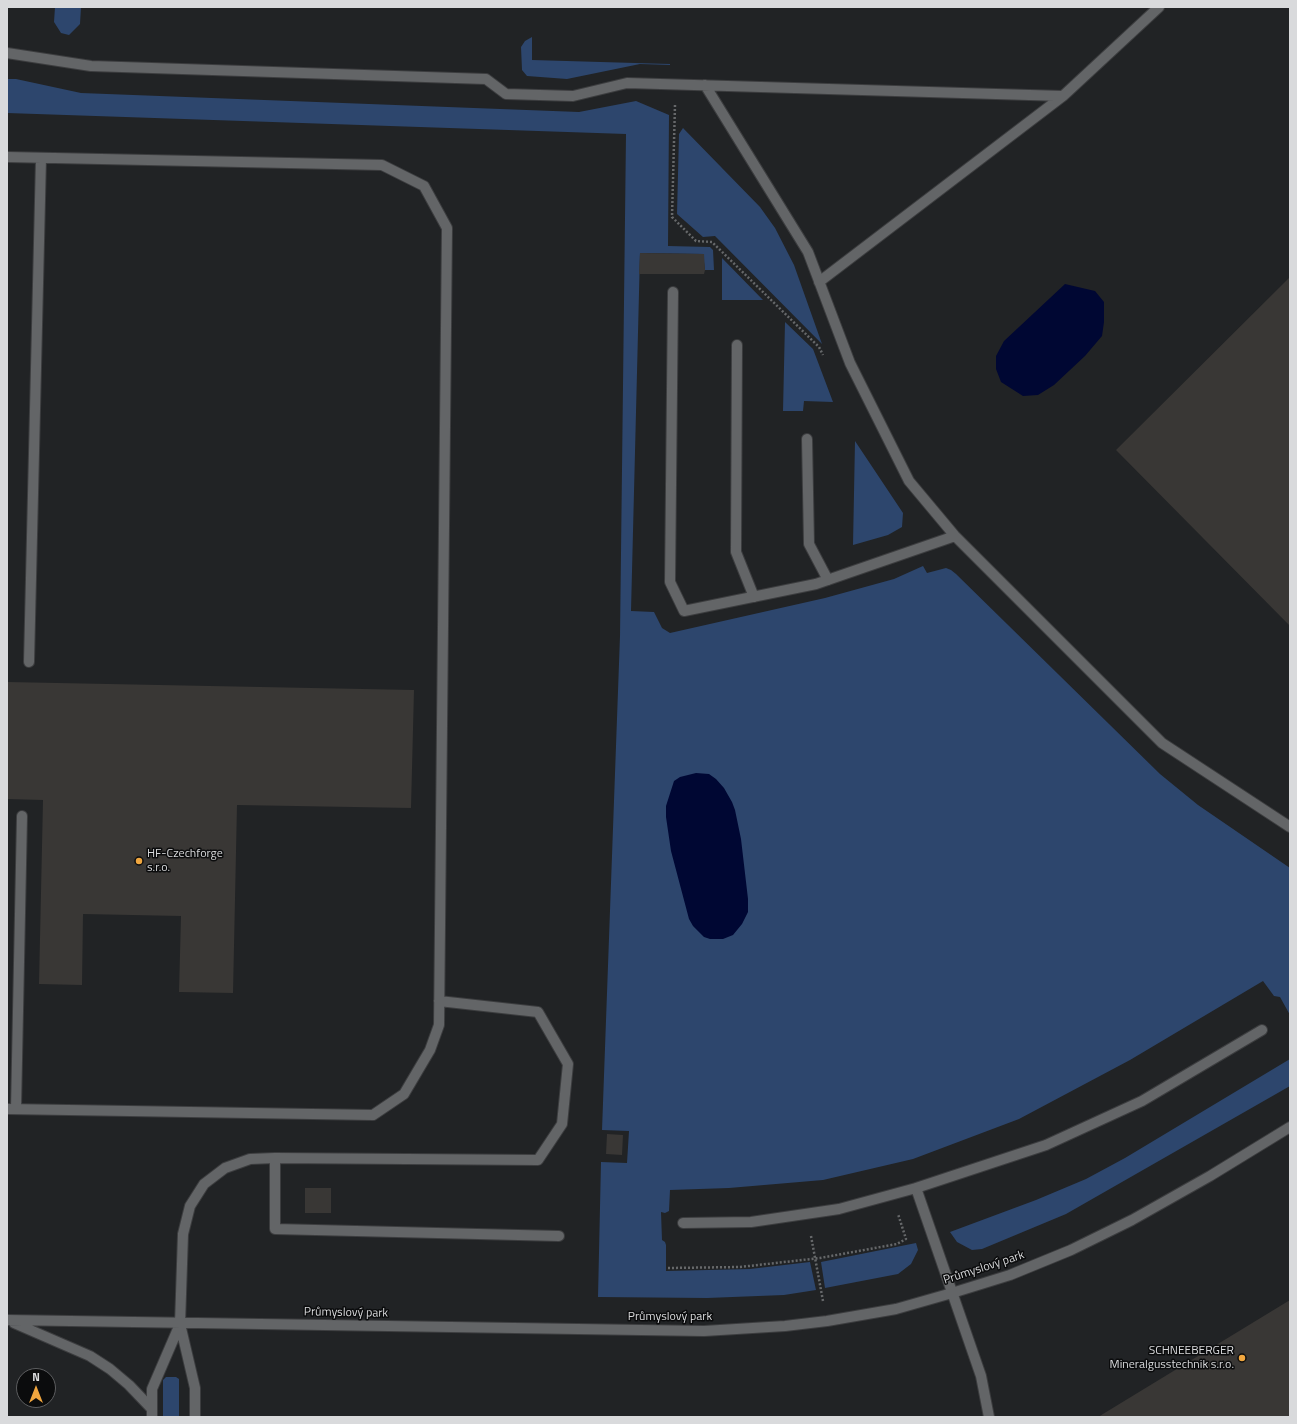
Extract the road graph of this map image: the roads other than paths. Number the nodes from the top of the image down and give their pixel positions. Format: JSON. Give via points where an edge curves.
{"nodes":[{"id":1,"x":1159,"y":7,"type":"edge"},
{"id":2,"x":7,"y":53,"type":"edge"},
{"id":3,"x":705,"y":85,"type":"junction"},
{"id":4,"x":1064,"y":96,"type":"junction"},
{"id":5,"x":7,"y":157,"type":"edge"},
{"id":6,"x":41,"y":158,"type":"junction"},
{"id":7,"x":819,"y":282,"type":"junction"},
{"id":8,"x":673,"y":292,"type":"dead end"},
{"id":9,"x":737,"y":345,"type":"dead end"},
{"id":10,"x":807,"y":439,"type":"dead end"},
{"id":11,"x":955,"y":536,"type":"junction"},
{"id":12,"x":828,"y":580,"type":"junction"},
{"id":13,"x":754,"y":597,"type":"junction"},
{"id":14,"x":29,"y":662,"type":"dead end"},
{"id":15,"x":22,"y":816,"type":"dead end"},
{"id":16,"x":1290,"y":827,"type":"edge"},
{"id":17,"x":439,"y":1001,"type":"junction"},
{"id":18,"x":1262,"y":1030,"type":"dead end"},
{"id":19,"x":12,"y":1109,"type":"edge"},
{"id":20,"x":1290,"y":1127,"type":"edge"},
{"id":21,"x":275,"y":1158,"type":"junction"},
{"id":22,"x":916,"y":1188,"type":"junction"},
{"id":23,"x":683,"y":1223,"type":"dead end"},
{"id":24,"x":559,"y":1236,"type":"dead end"},
{"id":25,"x":952,"y":1293,"type":"junction"},
{"id":26,"x":8,"y":1320,"type":"edge"},
{"id":27,"x":180,"y":1324,"type":"junction"},
{"id":28,"x":152,"y":1413,"type":"edge"},
{"id":29,"x":195,"y":1417,"type":"edge"},
{"id":30,"x":989,"y":1417,"type":"edge"}],
"edges":[{"from":1,"to":4,"type":"lane"},
{"from":2,"to":3,"type":"lane","via":[[90,66],[486,79],[506,94],[573,96],[627,83]]},
{"from":3,"to":4,"type":"lane"},
{"from":3,"to":7,"type":"lane","via":[[808,252]]},
{"from":4,"to":7,"type":"lane"},
{"from":5,"to":6,"type":"lane"},
{"from":6,"to":14,"type":"lane"},
{"from":6,"to":17,"type":"lane","via":[[382,164],[424,186],[447,228]]},
{"from":7,"to":11,"type":"lane","via":[[850,363],[909,481]]},
{"from":8,"to":13,"type":"lane","via":[[670,582],[684,611]]},
{"from":9,"to":13,"type":"lane","via":[[736,552]]},
{"from":10,"to":12,"type":"lane","via":[[809,544]]},
{"from":11,"to":12,"type":"lane"},
{"from":11,"to":16,"type":"lane","via":[[1162,742]]},
{"from":12,"to":13,"type":"lane"},
{"from":15,"to":19,"type":"lane"},
{"from":17,"to":19,"type":"lane","via":[[439,1025],[430,1050],[404,1094],[373,1115]]},
{"from":17,"to":21,"type":"lane","via":[[538,1012],[568,1064],[562,1124],[538,1160]]},
{"from":18,"to":22,"type":"lane","via":[[1142,1101],[1046,1145]]},
{"from":20,"to":25,"type":"lane","name":"Průmyslový park","via":[[1132,1220],[1071,1250],[1010,1275]]},
{"from":21,"to":24,"type":"lane","via":[[275,1229]]},
{"from":21,"to":27,"type":"lane","via":[[250,1158],[225,1168],[204,1184],[190,1206],[183,1234]]},
{"from":22,"to":23,"type":"lane","via":[[840,1209],[751,1222]]},
{"from":22,"to":25,"type":"lane"},
{"from":25,"to":27,"type":"lane","name":"Průmyslový park","via":[[896,1309],[827,1322],[704,1331]]},
{"from":25,"to":30,"type":"lane","via":[[981,1376]]},
{"from":26,"to":27,"type":"lane","name":"Průmyslový park"},
{"from":26,"to":28,"type":"lane","via":[[90,1356],[129,1385]]},
{"from":27,"to":28,"type":"lane","via":[[152,1389]]},
{"from":27,"to":29,"type":"lane","via":[[195,1388]]}]}
